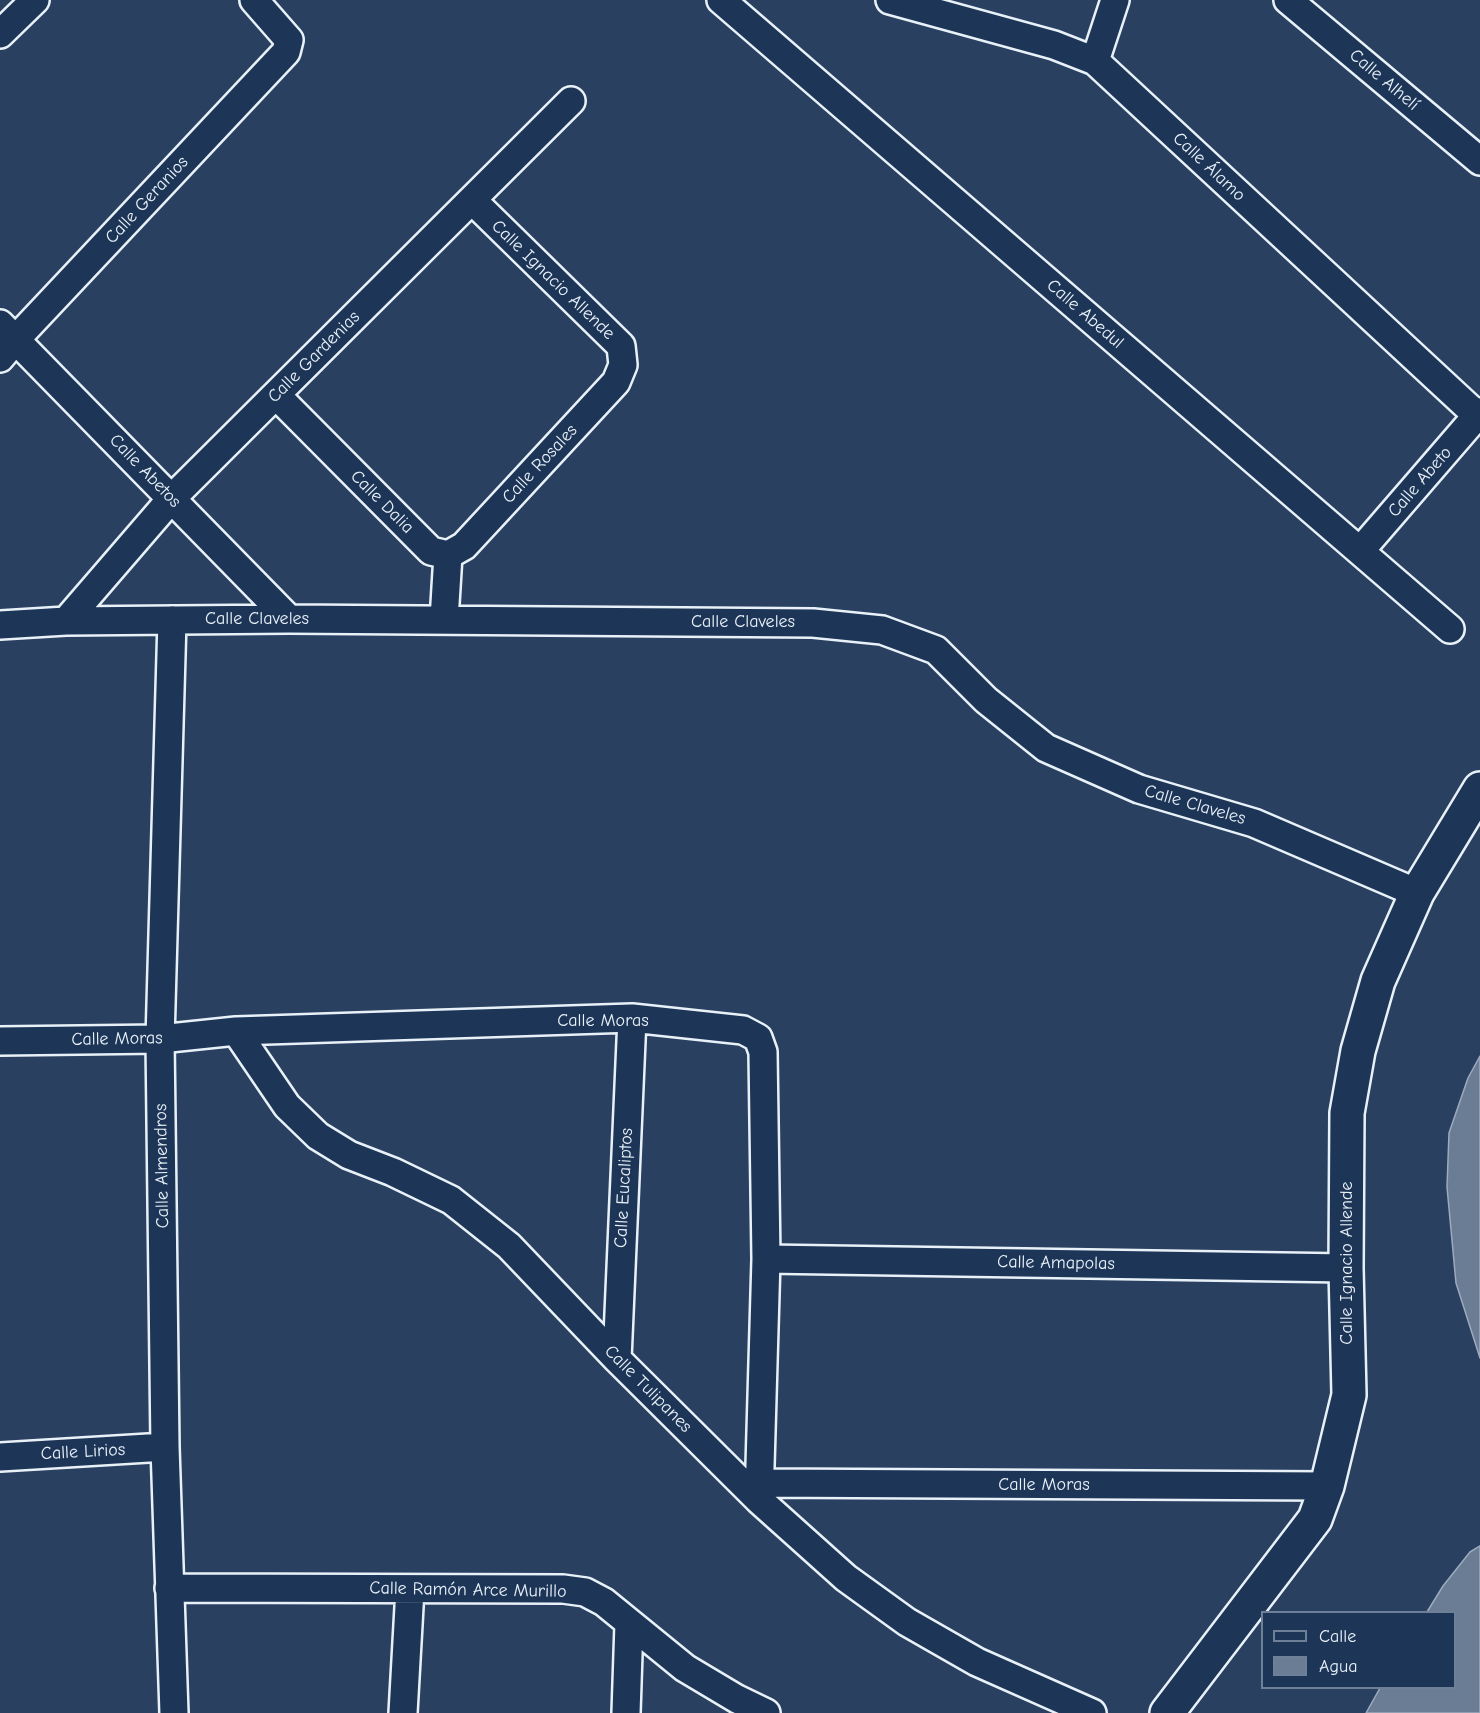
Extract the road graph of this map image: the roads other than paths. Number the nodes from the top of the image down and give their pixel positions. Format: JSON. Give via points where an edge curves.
{"nodes":[{"id":1,"x":35,"y":0,"type":"edge"},
{"id":2,"x":255,"y":0,"type":"edge"},
{"id":3,"x":721,"y":0,"type":"edge"},
{"id":4,"x":891,"y":0,"type":"edge"},
{"id":5,"x":1115,"y":0,"type":"edge"},
{"id":6,"x":1288,"y":0,"type":"edge"},
{"id":7,"x":0,"y":34,"type":"edge"},
{"id":8,"x":1095,"y":61,"type":"junction"},
{"id":9,"x":571,"y":100,"type":"dead end"},
{"id":10,"x":1480,"y":160,"type":"edge"},
{"id":11,"x":472,"y":200,"type":"junction"},
{"id":12,"x":5,"y":340,"type":"edge"},
{"id":13,"x":623,"y":365,"type":"joint"},
{"id":14,"x":276,"y":395,"type":"junction"},
{"id":15,"x":1479,"y":416,"type":"edge"},
{"id":16,"x":172,"y":498,"type":"junction"},
{"id":17,"x":1360,"y":551,"type":"junction"},
{"id":18,"x":448,"y":555,"type":"junction"},
{"id":19,"x":289,"y":619,"type":"junction"},
{"id":20,"x":172,"y":620,"type":"junction"},
{"id":21,"x":444,"y":620,"type":"junction"},
{"id":22,"x":66,"y":621,"type":"junction"},
{"id":23,"x":0,"y":625,"type":"edge"},
{"id":24,"x":1450,"y":629,"type":"dead end"},
{"id":25,"x":1480,"y":789,"type":"edge"},
{"id":26,"x":1417,"y":893,"type":"junction"},
{"id":27,"x":632,"y":1018,"type":"junction"},
{"id":28,"x":236,"y":1031,"type":"junction"},
{"id":29,"x":160,"y":1038,"type":"junction"},
{"id":30,"x":0,"y":1041,"type":"edge"},
{"id":31,"x":766,"y":1259,"type":"junction"},
{"id":32,"x":1346,"y":1268,"type":"junction"},
{"id":33,"x":617,"y":1359,"type":"junction"},
{"id":34,"x":165,"y":1448,"type":"junction"},
{"id":35,"x":0,"y":1457,"type":"edge"},
{"id":36,"x":1327,"y":1486,"type":"junction"},
{"id":37,"x":760,"y":1492,"type":"junction"},
{"id":38,"x":169,"y":1588,"type":"junction"},
{"id":39,"x":410,"y":1589,"type":"junction"},
{"id":40,"x":629,"y":1624,"type":"junction"},
{"id":41,"x":174,"y":1713,"type":"edge"},
{"id":42,"x":403,"y":1713,"type":"edge"},
{"id":43,"x":626,"y":1713,"type":"edge"},
{"id":44,"x":766,"y":1713,"type":"edge"},
{"id":45,"x":1092,"y":1713,"type":"edge"},
{"id":46,"x":1167,"y":1713,"type":"edge"}],
"edges":[{"from":1,"to":7,"type":"street"},
{"from":2,"to":12,"type":"street","name":"Calle Geranios","via":[[289,40],[286,52]]},
{"from":3,"to":17,"type":"street","name":"Calle Abedul"},
{"from":4,"to":8,"type":"street","name":"Calle Álamo","via":[[1054,45]]},
{"from":5,"to":8,"type":"street"},
{"from":6,"to":10,"type":"street","name":"Calle Alhelí"},
{"from":8,"to":15,"type":"street","name":"Calle Álamo"},
{"from":9,"to":11,"type":"street","name":"Calle Gardenias"},
{"from":11,"to":13,"type":"street","name":"Calle Ignacio Allende","via":[[621,346]]},
{"from":11,"to":14,"type":"street","name":"Calle Gardenias"},
{"from":12,"to":16,"type":"street","name":"Calle Abetos"},
{"from":13,"to":18,"type":"street","name":"Calle Rosales","via":[[616,382],[600,400],[464,546]]},
{"from":14,"to":16,"type":"street","name":"Calle Gardenias"},
{"from":14,"to":18,"type":"street","name":"Calle Dalia","via":[[431,551]]},
{"from":15,"to":17,"type":"street","name":"Calle Abeto"},
{"from":16,"to":19,"type":"street","name":"Calle Abetos"},
{"from":16,"to":22,"type":"street","name":"Calle Gardenias"},
{"from":17,"to":24,"type":"street","name":"Calle Abedul"},
{"from":18,"to":21,"type":"street"},
{"from":19,"to":20,"type":"street","name":"Calle Claveles"},
{"from":19,"to":21,"type":"street","name":"Calle Claveles"},
{"from":20,"to":22,"type":"street","name":"Calle Claveles"},
{"from":20,"to":29,"type":"street","name":"Calle Almendros"},
{"from":21,"to":26,"type":"street","name":"Calle Claveles","via":[[813,623],[882,630],[936,650],[986,700],[1046,748],[1139,789],[1254,823]]},
{"from":22,"to":23,"type":"street","name":"Calle Claveles"},
{"from":25,"to":26,"type":"street","name":"Calle Ignacio Allende"},
{"from":26,"to":32,"type":"street","name":"Calle Ignacio Allende","via":[[1378,981],[1358,1051],[1347,1113]]},
{"from":27,"to":28,"type":"street","name":"Calle Moras"},
{"from":27,"to":31,"type":"street","name":"Calle Moras","via":[[743,1030],[758,1038],[763,1052]]},
{"from":27,"to":33,"type":"street","name":"Calle Eucaliptos"},
{"from":28,"to":29,"type":"street","name":"Calle Moras"},
{"from":28,"to":33,"type":"street","name":"Calle Tulipanes","via":[[287,1106],[318,1136],[349,1155],[451,1200],[509,1246]]},
{"from":29,"to":30,"type":"street","name":"Calle Moras"},
{"from":29,"to":34,"type":"street","name":"Calle Almendros"},
{"from":31,"to":32,"type":"street","name":"Calle Amapolas"},
{"from":31,"to":37,"type":"street","name":"Calle Moras"},
{"from":32,"to":36,"type":"street","name":"Calle Ignacio Allende","via":[[1349,1395]]},
{"from":33,"to":37,"type":"street","name":"Calle Tulipanes"},
{"from":34,"to":35,"type":"street","name":"Calle Lirios"},
{"from":34,"to":38,"type":"street","name":"Calle Almendros"},
{"from":36,"to":37,"type":"street","name":"Calle Moras"},
{"from":36,"to":46,"type":"street","name":"Calle Ignacio Allende","via":[[1315,1519]]},
{"from":37,"to":45,"type":"street","name":"Calle Tulipanes","via":[[846,1578],[907,1622],[977,1662]]},
{"from":38,"to":39,"type":"street","name":"Calle Ramón Arce Murillo"},
{"from":38,"to":41,"type":"street","name":"Calle Almendros"},
{"from":39,"to":40,"type":"street","name":"Calle Ramón Arce Murillo","via":[[585,1592],[604,1602]]},
{"from":39,"to":42,"type":"street"},
{"from":40,"to":43,"type":"street"},
{"from":40,"to":44,"type":"street","name":"Calle Ramón Arce Murillo","via":[[685,1668]]}]}
